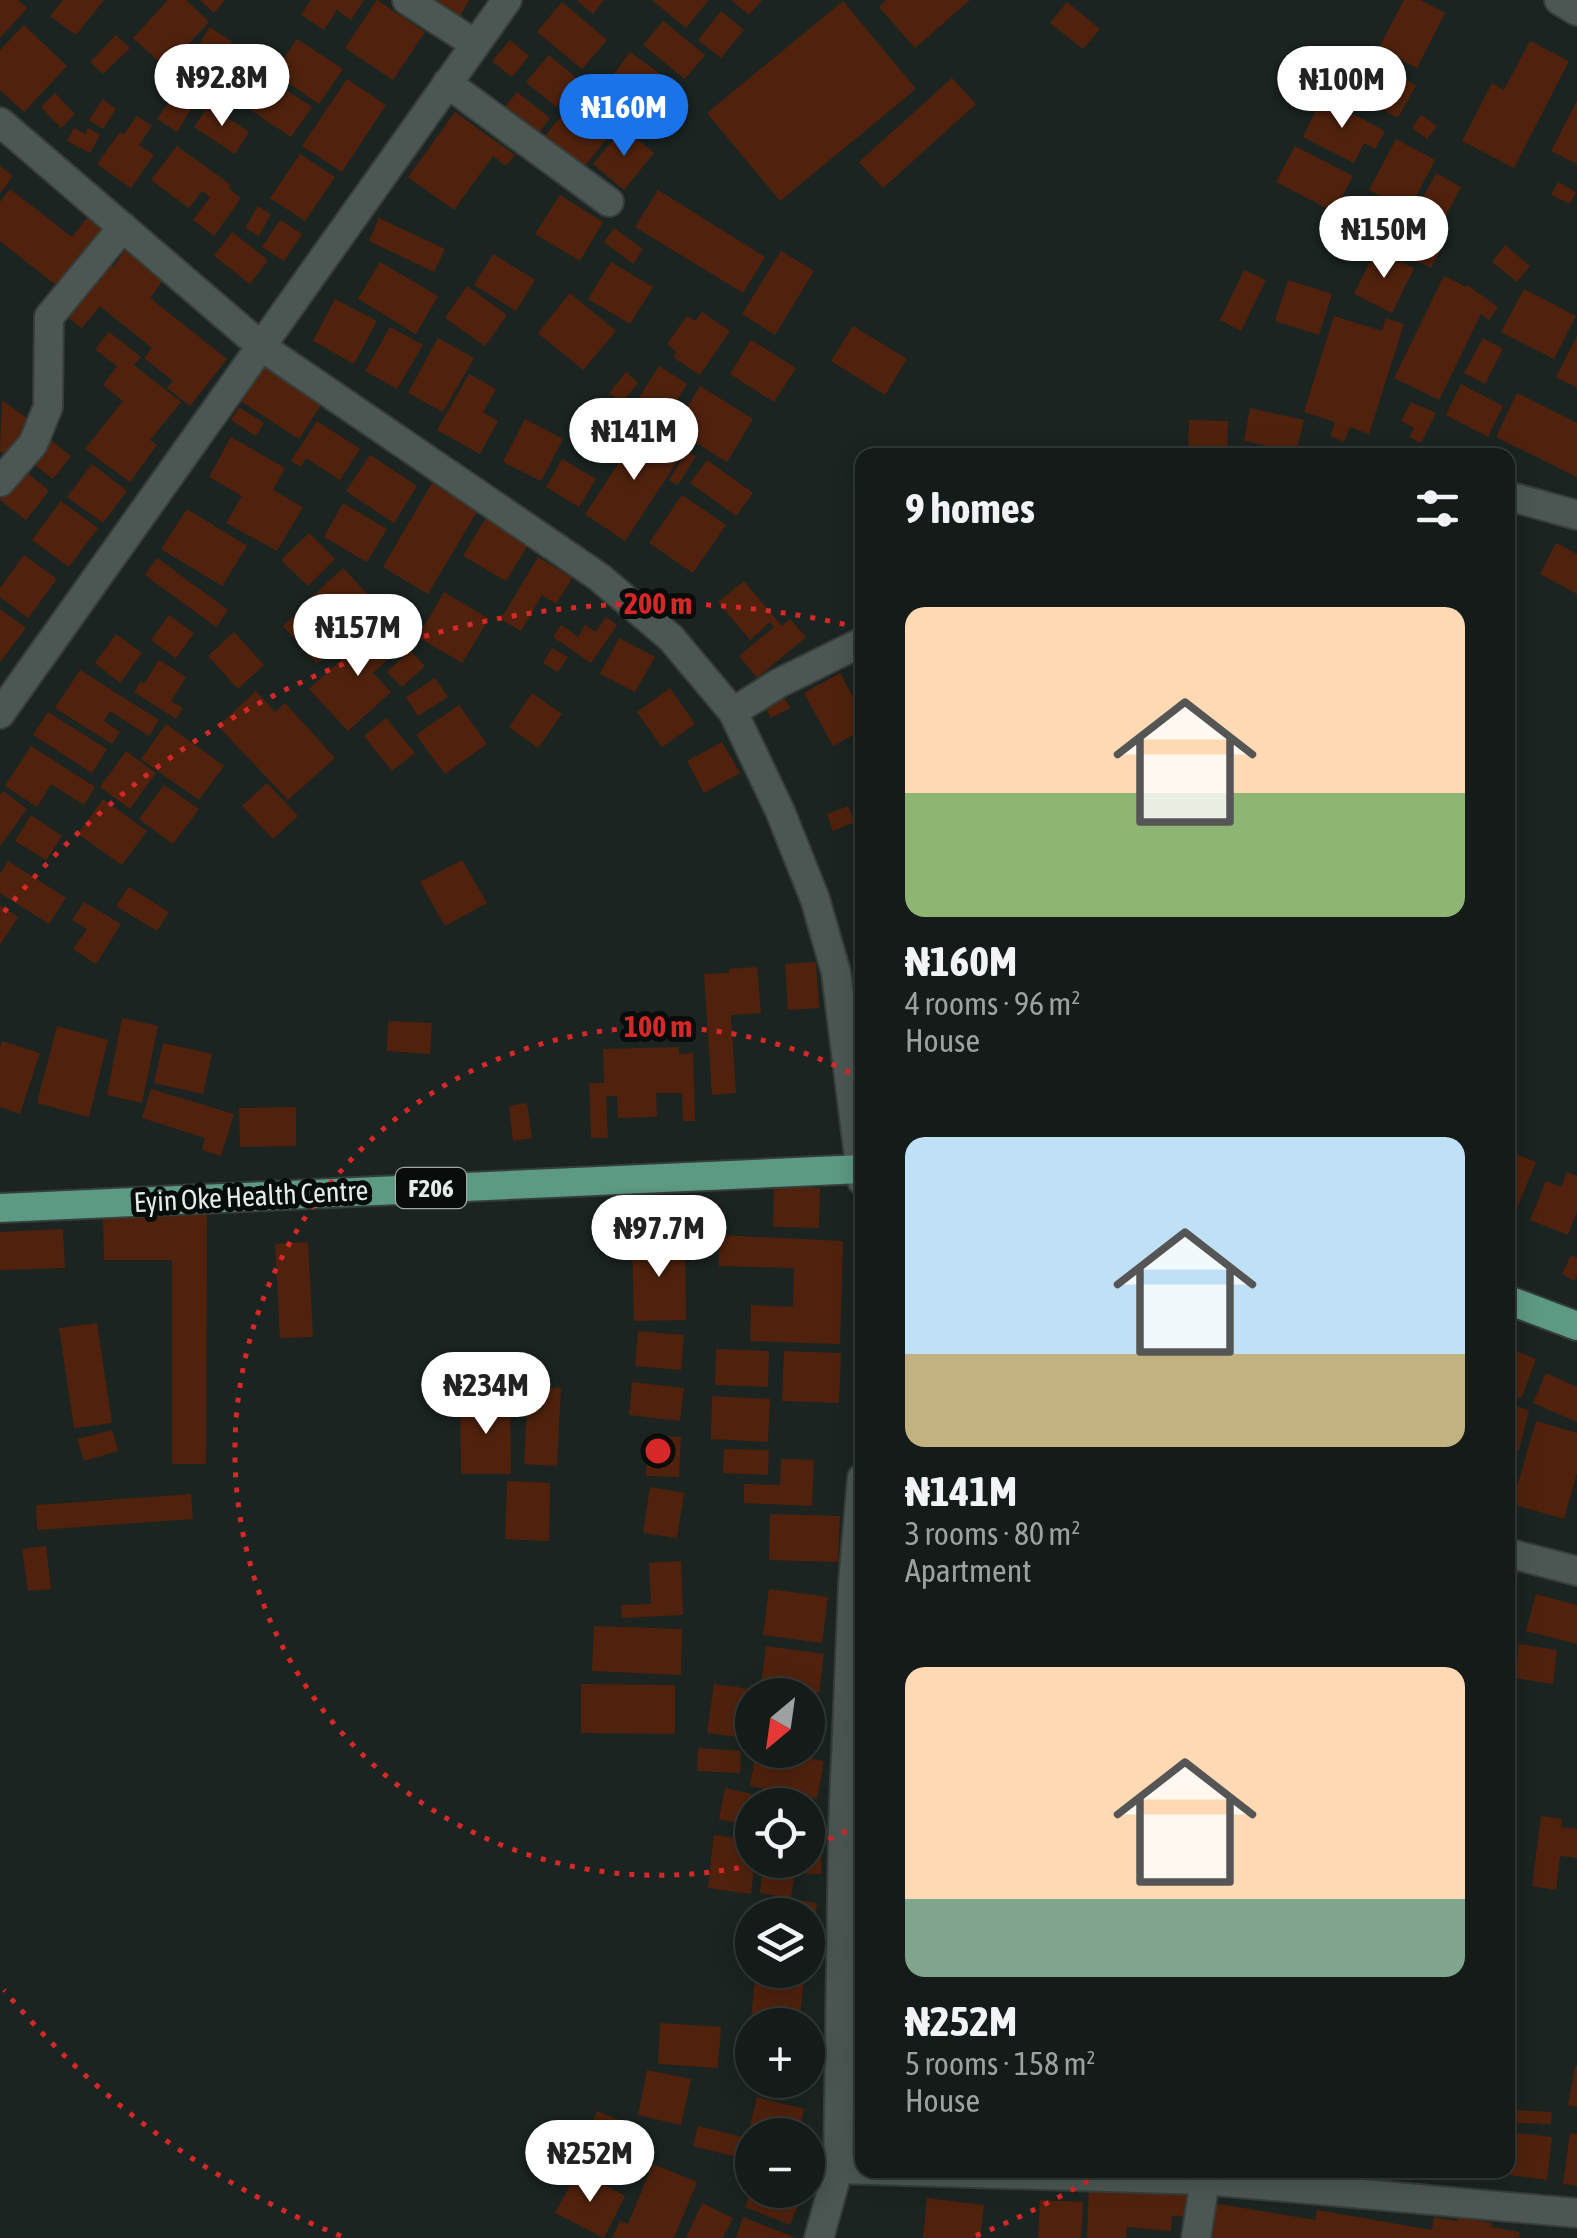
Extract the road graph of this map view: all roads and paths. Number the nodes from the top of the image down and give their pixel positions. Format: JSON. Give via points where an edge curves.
{"nodes":[{"id":1,"x":407,"y":0,"type":"edge"},
{"id":2,"x":507,"y":0,"type":"edge"},
{"id":3,"x":1559,"y":0,"type":"edge"},
{"id":4,"x":1577,"y":11,"type":"edge"},
{"id":5,"x":475,"y":44,"type":"junction"},
{"id":6,"x":446,"y":82,"type":"junction"},
{"id":7,"x":0,"y":122,"type":"edge"},
{"id":8,"x":609,"y":202,"type":"dead end"},
{"id":9,"x":123,"y":227,"type":"junction"},
{"id":10,"x":262,"y":347,"type":"junction"},
{"id":11,"x":0,"y":482,"type":"edge"},
{"id":12,"x":1515,"y":498,"type":"edge"},
{"id":13,"x":1577,"y":515,"type":"edge"},
{"id":14,"x":855,"y":645,"type":"edge"},
{"id":15,"x":733,"y":712,"type":"junction"},
{"id":16,"x":0,"y":714,"type":"edge"},
{"id":17,"x":855,"y":1119,"type":"edge"},
{"id":18,"x":855,"y":1173,"type":"edge"},
{"id":19,"x":0,"y":1208,"type":"edge"},
{"id":20,"x":1515,"y":1303,"type":"edge"},
{"id":21,"x":1577,"y":1326,"type":"edge"},
{"id":22,"x":1515,"y":1555,"type":"edge"},
{"id":23,"x":855,"y":1560,"type":"edge"},
{"id":24,"x":1577,"y":1571,"type":"edge"},
{"id":25,"x":838,"y":2170,"type":"junction"},
{"id":26,"x":855,"y":2170,"type":"edge"},
{"id":27,"x":1132,"y":2178,"type":"edge"},
{"id":28,"x":1205,"y":2180,"type":"junction"},
{"id":29,"x":1577,"y":2212,"type":"edge"},
{"id":30,"x":820,"y":2238,"type":"edge"},
{"id":31,"x":1196,"y":2238,"type":"edge"}],
"edges":[{"from":1,"to":5,"type":"street"},
{"from":2,"to":5,"type":"street"},
{"from":3,"to":4,"type":"street"},
{"from":5,"to":6,"type":"street"},
{"from":6,"to":8,"type":"street"},
{"from":6,"to":10,"type":"street"},
{"from":7,"to":9,"type":"street"},
{"from":9,"to":10,"type":"street"},
{"from":9,"to":11,"type":"street","via":[[49,317],[48,407],[33,444]]},
{"from":10,"to":15,"type":"street","via":[[599,577],[671,638]]},
{"from":10,"to":16,"type":"street"},
{"from":12,"to":13,"type":"street"},
{"from":14,"to":15,"type":"street"},
{"from":15,"to":17,"type":"street","via":[[815,899],[836,972]]},
{"from":18,"to":19,"type":"main road","name":"Eyin Oke Health Centre","number":"F206"},
{"from":20,"to":21,"type":"main road"},
{"from":22,"to":24,"type":"street"},
{"from":23,"to":25,"type":"street"},
{"from":25,"to":26,"type":"street"},
{"from":25,"to":30,"type":"street"},
{"from":27,"to":28,"type":"street"},
{"from":28,"to":29,"type":"street"},
{"from":28,"to":31,"type":"street"}]}
